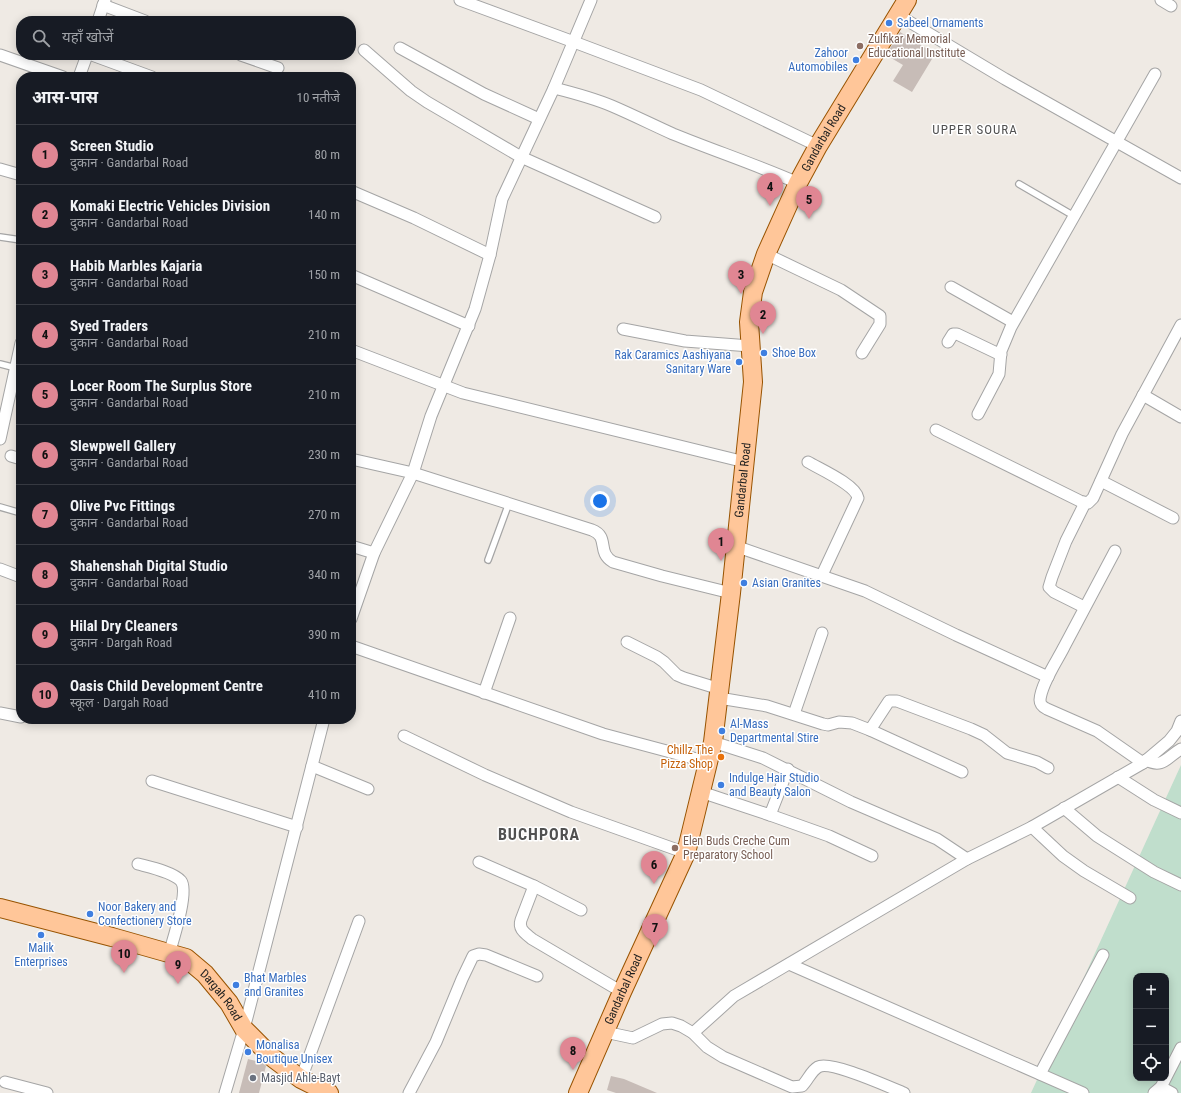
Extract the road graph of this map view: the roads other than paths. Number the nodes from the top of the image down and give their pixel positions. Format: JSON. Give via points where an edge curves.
{"nodes":[{"id":1,"x":460,"y":0,"type":"edge"},
{"id":2,"x":591,"y":0,"type":"edge"},
{"id":3,"x":1161,"y":0,"type":"edge"},
{"id":4,"x":104,"y":3,"type":"edge"},
{"id":5,"x":904,"y":4,"type":"edge"},
{"id":6,"x":1171,"y":6,"type":"dead end"},
{"id":7,"x":100,"y":16,"type":"edge"},
{"id":8,"x":134,"y":16,"type":"edge"},
{"id":9,"x":574,"y":42,"type":"junction"},
{"id":10,"x":400,"y":48,"type":"dead end"},
{"id":11,"x":364,"y":50,"type":"dead end"},
{"id":12,"x":0,"y":55,"type":"edge"},
{"id":13,"x":85,"y":60,"type":"edge"},
{"id":14,"x":106,"y":60,"type":"edge"},
{"id":15,"x":255,"y":60,"type":"edge"},
{"id":16,"x":278,"y":68,"type":"dead end"},
{"id":17,"x":49,"y":72,"type":"edge"},
{"id":18,"x":81,"y":72,"type":"edge"},
{"id":19,"x":138,"y":72,"type":"edge"},
{"id":20,"x":1155,"y":74,"type":"dead end"},
{"id":21,"x":554,"y":88,"type":"junction"},
{"id":22,"x":539,"y":119,"type":"junction"},
{"id":23,"x":1117,"y":141,"type":"junction"},
{"id":24,"x":818,"y":146,"type":"junction"},
{"id":25,"x":521,"y":157,"type":"junction"},
{"id":26,"x":0,"y":169,"type":"edge"},
{"id":27,"x":16,"y":174,"type":"edge"},
{"id":28,"x":1180,"y":176,"type":"edge"},
{"id":29,"x":798,"y":183,"type":"junction"},
{"id":30,"x":1019,"y":184,"type":"dead end"},
{"id":31,"x":356,"y":193,"type":"edge"},
{"id":32,"x":1074,"y":216,"type":"junction"},
{"id":33,"x":654,"y":217,"type":"dead end"},
{"id":34,"x":0,"y":238,"type":"edge"},
{"id":35,"x":16,"y":240,"type":"edge"},
{"id":36,"x":766,"y":254,"type":"junction"},
{"id":37,"x":490,"y":255,"type":"junction"},
{"id":38,"x":356,"y":277,"type":"edge"},
{"id":39,"x":951,"y":287,"type":"dead end"},
{"id":40,"x":1013,"y":322,"type":"junction"},
{"id":41,"x":1181,"y":325,"type":"edge"},
{"id":42,"x":469,"y":326,"type":"junction"},
{"id":43,"x":623,"y":329,"type":"dead end"},
{"id":44,"x":948,"y":342,"type":"dead end"},
{"id":45,"x":750,"y":346,"type":"junction"},
{"id":46,"x":356,"y":352,"type":"edge"},
{"id":47,"x":862,"y":353,"type":"dead end"},
{"id":48,"x":1001,"y":355,"type":"junction"},
{"id":49,"x":16,"y":363,"type":"edge"},
{"id":50,"x":0,"y":364,"type":"edge"},
{"id":51,"x":16,"y":370,"type":"edge"},
{"id":52,"x":442,"y":385,"type":"junction"},
{"id":53,"x":1143,"y":395,"type":"junction"},
{"id":54,"x":978,"y":414,"type":"dead end"},
{"id":55,"x":1181,"y":417,"type":"edge"},
{"id":56,"x":2,"y":420,"type":"edge"},
{"id":57,"x":936,"y":430,"type":"dead end"},
{"id":58,"x":0,"y":439,"type":"edge"},
{"id":59,"x":356,"y":461,"type":"edge"},
{"id":60,"x":745,"y":462,"type":"junction"},
{"id":61,"x":808,"y":462,"type":"dead end"},
{"id":62,"x":413,"y":473,"type":"junction"},
{"id":63,"x":1101,"y":481,"type":"junction"},
{"id":64,"x":509,"y":503,"type":"junction"},
{"id":65,"x":1085,"y":503,"type":"junction"},
{"id":66,"x":0,"y":507,"type":"edge"},
{"id":67,"x":16,"y":512,"type":"edge"},
{"id":68,"x":1173,"y":518,"type":"dead end"},
{"id":69,"x":735,"y":546,"type":"junction"},
{"id":70,"x":356,"y":548,"type":"edge"},
{"id":71,"x":1115,"y":551,"type":"dead end"},
{"id":72,"x":374,"y":553,"type":"junction"},
{"id":73,"x":488,"y":560,"type":"dead end"},
{"id":74,"x":0,"y":569,"type":"edge"},
{"id":75,"x":16,"y":575,"type":"edge"},
{"id":76,"x":822,"y":575,"type":"junction"},
{"id":77,"x":731,"y":593,"type":"junction"},
{"id":78,"x":356,"y":605,"type":"edge"},
{"id":79,"x":1084,"y":607,"type":"junction"},
{"id":80,"x":510,"y":618,"type":"dead end"},
{"id":81,"x":822,"y":633,"type":"dead end"},
{"id":82,"x":626,"y":642,"type":"dead end"},
{"id":83,"x":356,"y":648,"type":"edge"},
{"id":84,"x":1048,"y":677,"type":"junction"},
{"id":85,"x":484,"y":693,"type":"junction"},
{"id":86,"x":720,"y":694,"type":"junction"},
{"id":87,"x":0,"y":713,"type":"edge"},
{"id":88,"x":794,"y":714,"type":"junction"},
{"id":89,"x":16,"y":716,"type":"edge"},
{"id":90,"x":1181,"y":721,"type":"edge"},
{"id":91,"x":323,"y":724,"type":"edge"},
{"id":92,"x":870,"y":730,"type":"junction"},
{"id":93,"x":404,"y":736,"type":"dead end"},
{"id":94,"x":713,"y":742,"type":"junction"},
{"id":95,"x":1181,"y":749,"type":"edge"},
{"id":96,"x":1144,"y":761,"type":"junction"},
{"id":97,"x":708,"y":762,"type":"junction"},
{"id":98,"x":312,"y":766,"type":"junction"},
{"id":99,"x":1048,"y":768,"type":"dead end"},
{"id":100,"x":788,"y":769,"type":"junction"},
{"id":101,"x":962,"y":772,"type":"dead end"},
{"id":102,"x":1118,"y":777,"type":"junction"},
{"id":103,"x":152,"y":781,"type":"dead end"},
{"id":104,"x":368,"y":789,"type":"dead end"},
{"id":105,"x":701,"y":792,"type":"junction"},
{"id":106,"x":1064,"y":808,"type":"junction"},
{"id":107,"x":1181,"y":813,"type":"edge"},
{"id":108,"x":770,"y":815,"type":"junction"},
{"id":109,"x":297,"y":827,"type":"junction"},
{"id":110,"x":1032,"y":827,"type":"junction"},
{"id":111,"x":686,"y":853,"type":"junction"},
{"id":112,"x":872,"y":856,"type":"dead end"},
{"id":113,"x":967,"y":859,"type":"junction"},
{"id":114,"x":478,"y":862,"type":"dead end"},
{"id":115,"x":138,"y":864,"type":"dead end"},
{"id":116,"x":1181,"y":885,"type":"edge"},
{"id":117,"x":534,"y":886,"type":"junction"},
{"id":118,"x":1130,"y":898,"type":"dead end"},
{"id":119,"x":0,"y":908,"type":"edge"},
{"id":120,"x":581,"y":910,"type":"dead end"},
{"id":121,"x":359,"y":920,"type":"dead end"},
{"id":122,"x":169,"y":954,"type":"junction"},
{"id":123,"x":1103,"y":955,"type":"dead end"},
{"id":124,"x":789,"y":964,"type":"junction"},
{"id":125,"x":537,"y":976,"type":"dead end"},
{"id":126,"x":622,"y":992,"type":"junction"},
{"id":127,"x":244,"y":1029,"type":"junction"},
{"id":128,"x":605,"y":1032,"type":"junction"},
{"id":129,"x":693,"y":1033,"type":"junction"},
{"id":130,"x":1181,"y":1048,"type":"edge"},
{"id":131,"x":1040,"y":1074,"type":"junction"},
{"id":132,"x":301,"y":1079,"type":"junction"},
{"id":133,"x":5,"y":1082,"type":"dead end"},
{"id":134,"x":1158,"y":1090,"type":"edge"},
{"id":135,"x":47,"y":1093,"type":"edge"},
{"id":136,"x":225,"y":1093,"type":"edge"},
{"id":137,"x":329,"y":1093,"type":"edge"},
{"id":138,"x":409,"y":1093,"type":"edge"},
{"id":139,"x":578,"y":1093,"type":"edge"},
{"id":140,"x":904,"y":1093,"type":"edge"},
{"id":141,"x":1083,"y":1093,"type":"edge"},
{"id":142,"x":1172,"y":1093,"type":"edge"}],
"edges":[{"from":1,"to":9,"type":"street"},
{"from":2,"to":9,"type":"street"},
{"from":3,"to":6,"type":"street"},
{"from":4,"to":7,"type":"street"},
{"from":4,"to":8,"type":"street"},
{"from":5,"to":23,"type":"street","via":[[1005,79]]},
{"from":5,"to":24,"type":"main road","name":"Gandarbal Road"},
{"from":9,"to":21,"type":"street"},
{"from":9,"to":24,"type":"street","via":[[701,90]]},
{"from":10,"to":22,"type":"street","via":[[484,94]]},
{"from":11,"to":25,"type":"street","via":[[427,102]]},
{"from":12,"to":17,"type":"street"},
{"from":13,"to":18,"type":"street"},
{"from":14,"to":19,"type":"street"},
{"from":15,"to":16,"type":"street"},
{"from":20,"to":23,"type":"street"},
{"from":21,"to":22,"type":"street"},
{"from":21,"to":29,"type":"street","via":[[613,107]]},
{"from":22,"to":25,"type":"street"},
{"from":23,"to":28,"type":"street"},
{"from":23,"to":32,"type":"street"},
{"from":24,"to":29,"type":"main road","name":"Gandarbal Road"},
{"from":25,"to":33,"type":"street"},
{"from":25,"to":37,"type":"street","via":[[499,206]]},
{"from":26,"to":27,"type":"street"},
{"from":29,"to":36,"type":"main road","name":"Gandarbal Road"},
{"from":30,"to":32,"type":"lane"},
{"from":31,"to":37,"type":"street"},
{"from":32,"to":40,"type":"street"},
{"from":34,"to":35,"type":"lane"},
{"from":36,"to":45,"type":"main road","name":"Gandarbal Road","via":[[753,292],[749,322]]},
{"from":36,"to":47,"type":"street","via":[[841,290],[880,316],[880,324]]},
{"from":37,"to":42,"type":"street"},
{"from":38,"to":42,"type":"street"},
{"from":39,"to":40,"type":"street"},
{"from":40,"to":48,"type":"street"},
{"from":41,"to":53,"type":"street"},
{"from":42,"to":52,"type":"street"},
{"from":43,"to":45,"type":"street","via":[[685,341]]},
{"from":44,"to":48,"type":"street","via":[[953,334],[957,334]]},
{"from":45,"to":60,"type":"main road","name":"Gandarbal Road","via":[[753,382]]},
{"from":46,"to":52,"type":"street"},
{"from":48,"to":54,"type":"street","via":[[1000,374]]},
{"from":49,"to":50,"type":"lane"},
{"from":51,"to":56,"type":"street"},
{"from":52,"to":60,"type":"street","via":[[514,406]]},
{"from":52,"to":62,"type":"street"},
{"from":53,"to":55,"type":"street"},
{"from":53,"to":63,"type":"street"},
{"from":56,"to":58,"type":"street"},
{"from":57,"to":65,"type":"street"},
{"from":59,"to":62,"type":"street"},
{"from":60,"to":69,"type":"main road","name":"Gandarbal Road"},
{"from":61,"to":76,"type":"street","via":[[845,483],[855,491],[858,498]]},
{"from":62,"to":64,"type":"street"},
{"from":62,"to":72,"type":"street"},
{"from":63,"to":65,"type":"street","via":[[1093,498]]},
{"from":63,"to":68,"type":"street"},
{"from":64,"to":73,"type":"lane"},
{"from":64,"to":77,"type":"street","via":[[597,532],[601,536],[604,554],[613,562]]},
{"from":65,"to":79,"type":"street","via":[[1066,541],[1050,587],[1054,592]]},
{"from":66,"to":67,"type":"lane"},
{"from":69,"to":76,"type":"street"},
{"from":69,"to":77,"type":"main road","name":"Gandarbal Road"},
{"from":70,"to":72,"type":"street"},
{"from":71,"to":79,"type":"street"},
{"from":72,"to":78,"type":"street"},
{"from":74,"to":75,"type":"street"},
{"from":76,"to":84,"type":"street","via":[[865,591]]},
{"from":77,"to":86,"type":"main road","name":"Gandarbal Road"},
{"from":79,"to":84,"type":"street"},
{"from":80,"to":85,"type":"street"},
{"from":81,"to":88,"type":"street"},
{"from":82,"to":86,"type":"street","via":[[657,657],[677,675]]},
{"from":83,"to":85,"type":"street"},
{"from":84,"to":96,"type":"street","via":[[1041,693],[1043,707],[1097,731]]},
{"from":85,"to":97,"type":"street","via":[[603,734]]},
{"from":86,"to":88,"type":"street"},
{"from":86,"to":94,"type":"main road","name":"Gandarbal Road"},
{"from":87,"to":89,"type":"street"},
{"from":88,"to":92,"type":"street","via":[[823,724],[845,722]]},
{"from":90,"to":96,"type":"street","via":[[1169,741]]},
{"from":91,"to":98,"type":"street"},
{"from":92,"to":99,"type":"street","via":[[885,705],[889,701],[897,701],[971,728],[1007,753]]},
{"from":92,"to":101,"type":"street"},
{"from":93,"to":111,"type":"street","via":[[571,812]]},
{"from":94,"to":97,"type":"main road","name":"Gandarbal Road"},
{"from":94,"to":100,"type":"street","via":[[764,758]]},
{"from":95,"to":96,"type":"street","via":[[1159,764]]},
{"from":96,"to":102,"type":"street"},
{"from":97,"to":105,"type":"main road","name":"Gandarbal Road"},
{"from":98,"to":104,"type":"street"},
{"from":98,"to":109,"type":"street"},
{"from":100,"to":108,"type":"street"},
{"from":100,"to":113,"type":"street","via":[[851,802],[937,839]]},
{"from":102,"to":106,"type":"street"},
{"from":102,"to":107,"type":"street","via":[[1154,800]]},
{"from":103,"to":109,"type":"street"},
{"from":105,"to":108,"type":"street"},
{"from":105,"to":111,"type":"main road","name":"Gandarbal Road"},
{"from":106,"to":110,"type":"street"},
{"from":106,"to":116,"type":"street","via":[[1097,836],[1154,872]]},
{"from":108,"to":112,"type":"street","via":[[829,836]]},
{"from":109,"to":127,"type":"street"},
{"from":110,"to":113,"type":"street"},
{"from":110,"to":118,"type":"street","via":[[1063,856]]},
{"from":111,"to":126,"type":"main road","name":"Gandarbal Road"},
{"from":113,"to":124,"type":"street"},
{"from":114,"to":117,"type":"street"},
{"from":115,"to":122,"type":"street","via":[[174,876],[184,888]]},
{"from":117,"to":120,"type":"street"},
{"from":117,"to":126,"type":"street","via":[[523,913],[521,929]]},
{"from":119,"to":122,"type":"main road","name":"Dargah Road"},
{"from":121,"to":132,"type":"street"},
{"from":122,"to":127,"type":"main road","name":"Dargah Road","via":[[186,958],[205,974],[229,1003]]},
{"from":123,"to":131,"type":"street"},
{"from":124,"to":129,"type":"street","via":[[734,996]]},
{"from":124,"to":131,"type":"street"},
{"from":125,"to":138,"type":"street","via":[[486,955],[473,956],[436,1042]]},
{"from":126,"to":128,"type":"main road","name":"Gandarbal Road"},
{"from":127,"to":132,"type":"main road","name":"Dargah Road","via":[[273,1058]]},
{"from":127,"to":136,"type":"street"},
{"from":128,"to":129,"type":"street","via":[[633,1038],[662,1024],[672,1023]]},
{"from":128,"to":139,"type":"main road","name":"Gandarbal Road"},
{"from":129,"to":140,"type":"street","via":[[723,1057],[792,1086],[802,1086],[814,1070],[826,1065]]},
{"from":130,"to":134,"type":"street"},
{"from":131,"to":141,"type":"street"},
{"from":132,"to":137,"type":"main road","name":"Dargah Road"},
{"from":133,"to":135,"type":"street"},
{"from":134,"to":142,"type":"street"}]}
